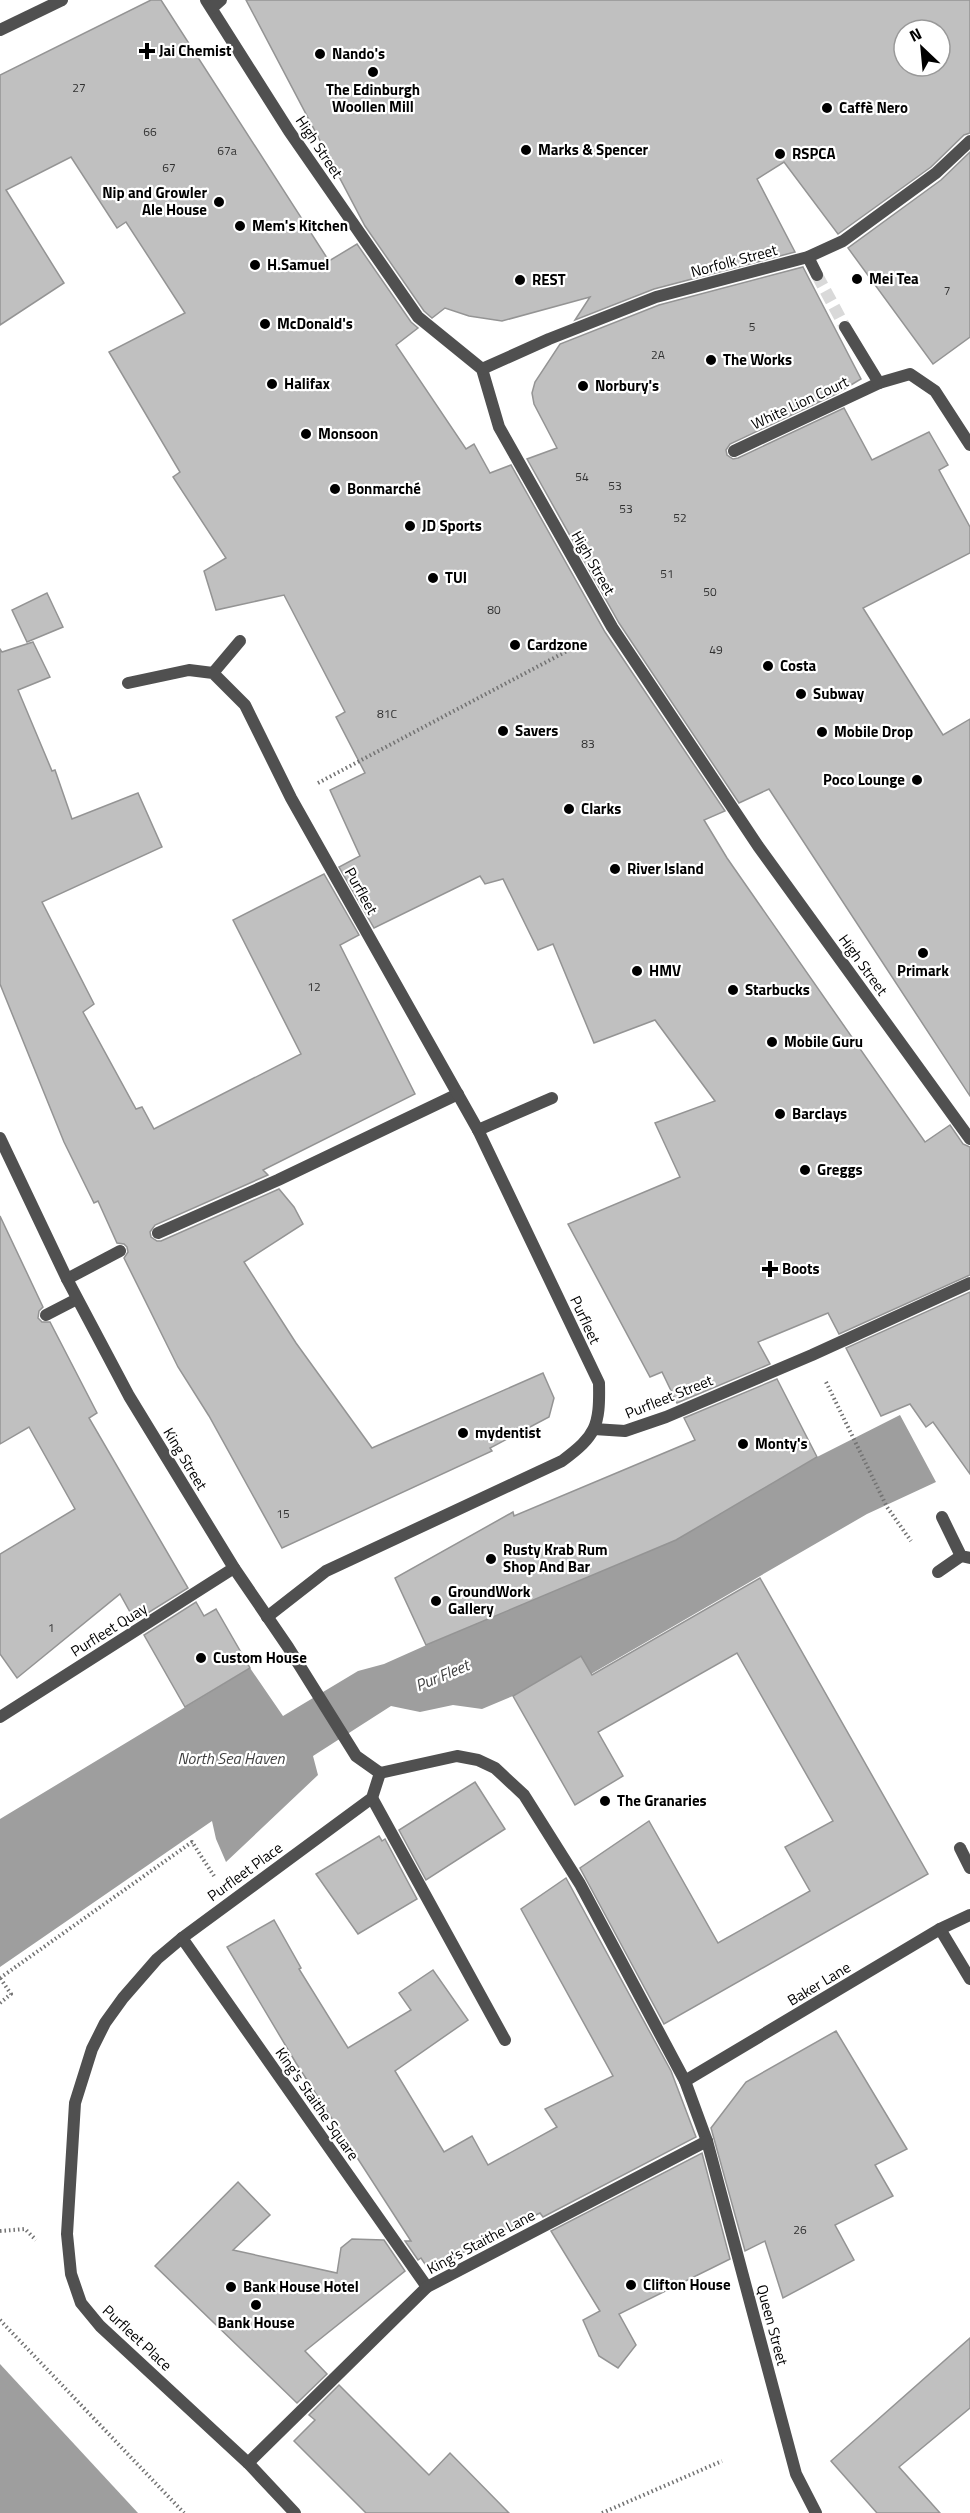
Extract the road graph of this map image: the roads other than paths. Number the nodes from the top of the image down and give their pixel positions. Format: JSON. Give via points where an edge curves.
{"nodes":[{"id":1,"x":62,"y":0,"type":"edge"},
{"id":2,"x":213,"y":2,"type":"edge"},
{"id":3,"x":0,"y":30,"type":"edge"},
{"id":4,"x":970,"y":141,"type":"edge"},
{"id":5,"x":808,"y":257,"type":"junction"},
{"id":6,"x":817,"y":275,"type":"tunnel mouth"},
{"id":7,"x":844,"y":327,"type":"tunnel mouth"},
{"id":8,"x":482,"y":369,"type":"junction"},
{"id":9,"x":879,"y":383,"type":"junction"},
{"id":10,"x":970,"y":445,"type":"edge"},
{"id":11,"x":734,"y":451,"type":"dead end"},
{"id":12,"x":240,"y":641,"type":"dead end"},
{"id":13,"x":213,"y":673,"type":"junction"},
{"id":14,"x":128,"y":683,"type":"dead end"},
{"id":15,"x":458,"y":1094,"type":"junction"},
{"id":16,"x":552,"y":1098,"type":"dead end"},
{"id":17,"x":478,"y":1130,"type":"junction"},
{"id":18,"x":0,"y":1138,"type":"edge"},
{"id":19,"x":970,"y":1139,"type":"edge"},
{"id":20,"x":158,"y":1233,"type":"dead end"},
{"id":21,"x":120,"y":1251,"type":"dead end"},
{"id":22,"x":67,"y":1279,"type":"junction"},
{"id":23,"x":970,"y":1283,"type":"edge"},
{"id":24,"x":77,"y":1299,"type":"junction"},
{"id":25,"x":46,"y":1315,"type":"dead end"},
{"id":26,"x":594,"y":1429,"type":"junction"},
{"id":27,"x":942,"y":1517,"type":"dead end"},
{"id":28,"x":966,"y":1557,"type":"edge"},
{"id":29,"x":234,"y":1568,"type":"junction"},
{"id":30,"x":938,"y":1572,"type":"dead end"},
{"id":31,"x":267,"y":1617,"type":"junction"},
{"id":32,"x":0,"y":1717,"type":"edge"},
{"id":33,"x":380,"y":1773,"type":"junction"},
{"id":34,"x":372,"y":1798,"type":"junction"},
{"id":35,"x":960,"y":1848,"type":"dead end"},
{"id":36,"x":970,"y":1868,"type":"edge"},
{"id":37,"x":970,"y":1915,"type":"edge"},
{"id":38,"x":940,"y":1929,"type":"junction"},
{"id":39,"x":182,"y":1938,"type":"junction"},
{"id":40,"x":970,"y":1979,"type":"edge"},
{"id":41,"x":505,"y":2040,"type":"dead end"},
{"id":42,"x":685,"y":2081,"type":"junction"},
{"id":43,"x":707,"y":2141,"type":"junction"},
{"id":44,"x":427,"y":2287,"type":"junction"},
{"id":45,"x":248,"y":2463,"type":"junction"},
{"id":46,"x":295,"y":2513,"type":"edge"},
{"id":47,"x":816,"y":2513,"type":"edge"}],
"edges":[{"from":1,"to":3,"type":"street"},
{"from":2,"to":8,"type":"street","name":"High Street","via":[[289,131],[418,317]]},
{"from":4,"to":5,"type":"street","name":"Norfolk Street","via":[[936,173],[860,231]]},
{"from":5,"to":6,"type":"street"},
{"from":5,"to":8,"type":"street","name":"Norfolk Street","via":[[656,297]]},
{"from":7,"to":9,"type":"street"},
{"from":8,"to":19,"type":"street","name":"High Street","via":[[499,426],[612,627],[758,846]]},
{"from":9,"to":10,"type":"street","name":"White Lion Court","via":[[910,374],[935,391]]},
{"from":9,"to":11,"type":"street","name":"White Lion Court"},
{"from":12,"to":13,"type":"street"},
{"from":13,"to":14,"type":"street","via":[[189,670]]},
{"from":13,"to":15,"type":"street","name":"Purfleet","via":[[245,705],[291,798]]},
{"from":15,"to":17,"type":"street","name":"Purfleet"},
{"from":15,"to":20,"type":"street"},
{"from":16,"to":17,"type":"street"},
{"from":17,"to":26,"type":"street","name":"Purfleet","via":[[599,1383]]},
{"from":18,"to":22,"type":"street","name":"King Street"},
{"from":21,"to":22,"type":"street"},
{"from":22,"to":24,"type":"street","name":"King Street"},
{"from":23,"to":26,"type":"street","name":"Purfleet Street","via":[[666,1417],[625,1431]]},
{"from":24,"to":25,"type":"street"},
{"from":24,"to":29,"type":"street","name":"King Street","via":[[129,1396]]},
{"from":26,"to":31,"type":"street","via":[[585,1445],[562,1461],[326,1571]]},
{"from":27,"to":28,"type":"street"},
{"from":28,"to":30,"type":"street"},
{"from":29,"to":31,"type":"street","name":"King Street"},
{"from":29,"to":32,"type":"street","name":"Purfleet Quay"},
{"from":31,"to":33,"type":"street","name":"King Street","via":[[356,1756]]},
{"from":33,"to":34,"type":"street"},
{"from":33,"to":42,"type":"street","via":[[457,1756],[478,1760],[510,1780],[537,1813],[580,1884]]},
{"from":34,"to":39,"type":"street","name":"Purfleet Place"},
{"from":34,"to":41,"type":"street"},
{"from":35,"to":36,"type":"street"},
{"from":37,"to":38,"type":"street","name":"Baker Lane"},
{"from":38,"to":40,"type":"street"},
{"from":38,"to":42,"type":"street","name":"Baker Lane"},
{"from":39,"to":44,"type":"street","name":"King's Staithe Square"},
{"from":39,"to":45,"type":"street","name":"Purfleet Place","via":[[123,1998],[105,2023],[82,2074],[72,2132],[69,2254],[81,2303],[100,2326]]},
{"from":42,"to":43,"type":"street"},
{"from":43,"to":44,"type":"street","name":"King's Staithe Lane"},
{"from":43,"to":47,"type":"street","name":"Queen Street","via":[[796,2474]]},
{"from":44,"to":45,"type":"street","name":"King's Staithe Lane"},
{"from":45,"to":46,"type":"street","name":"Purfleet Place"}]}
